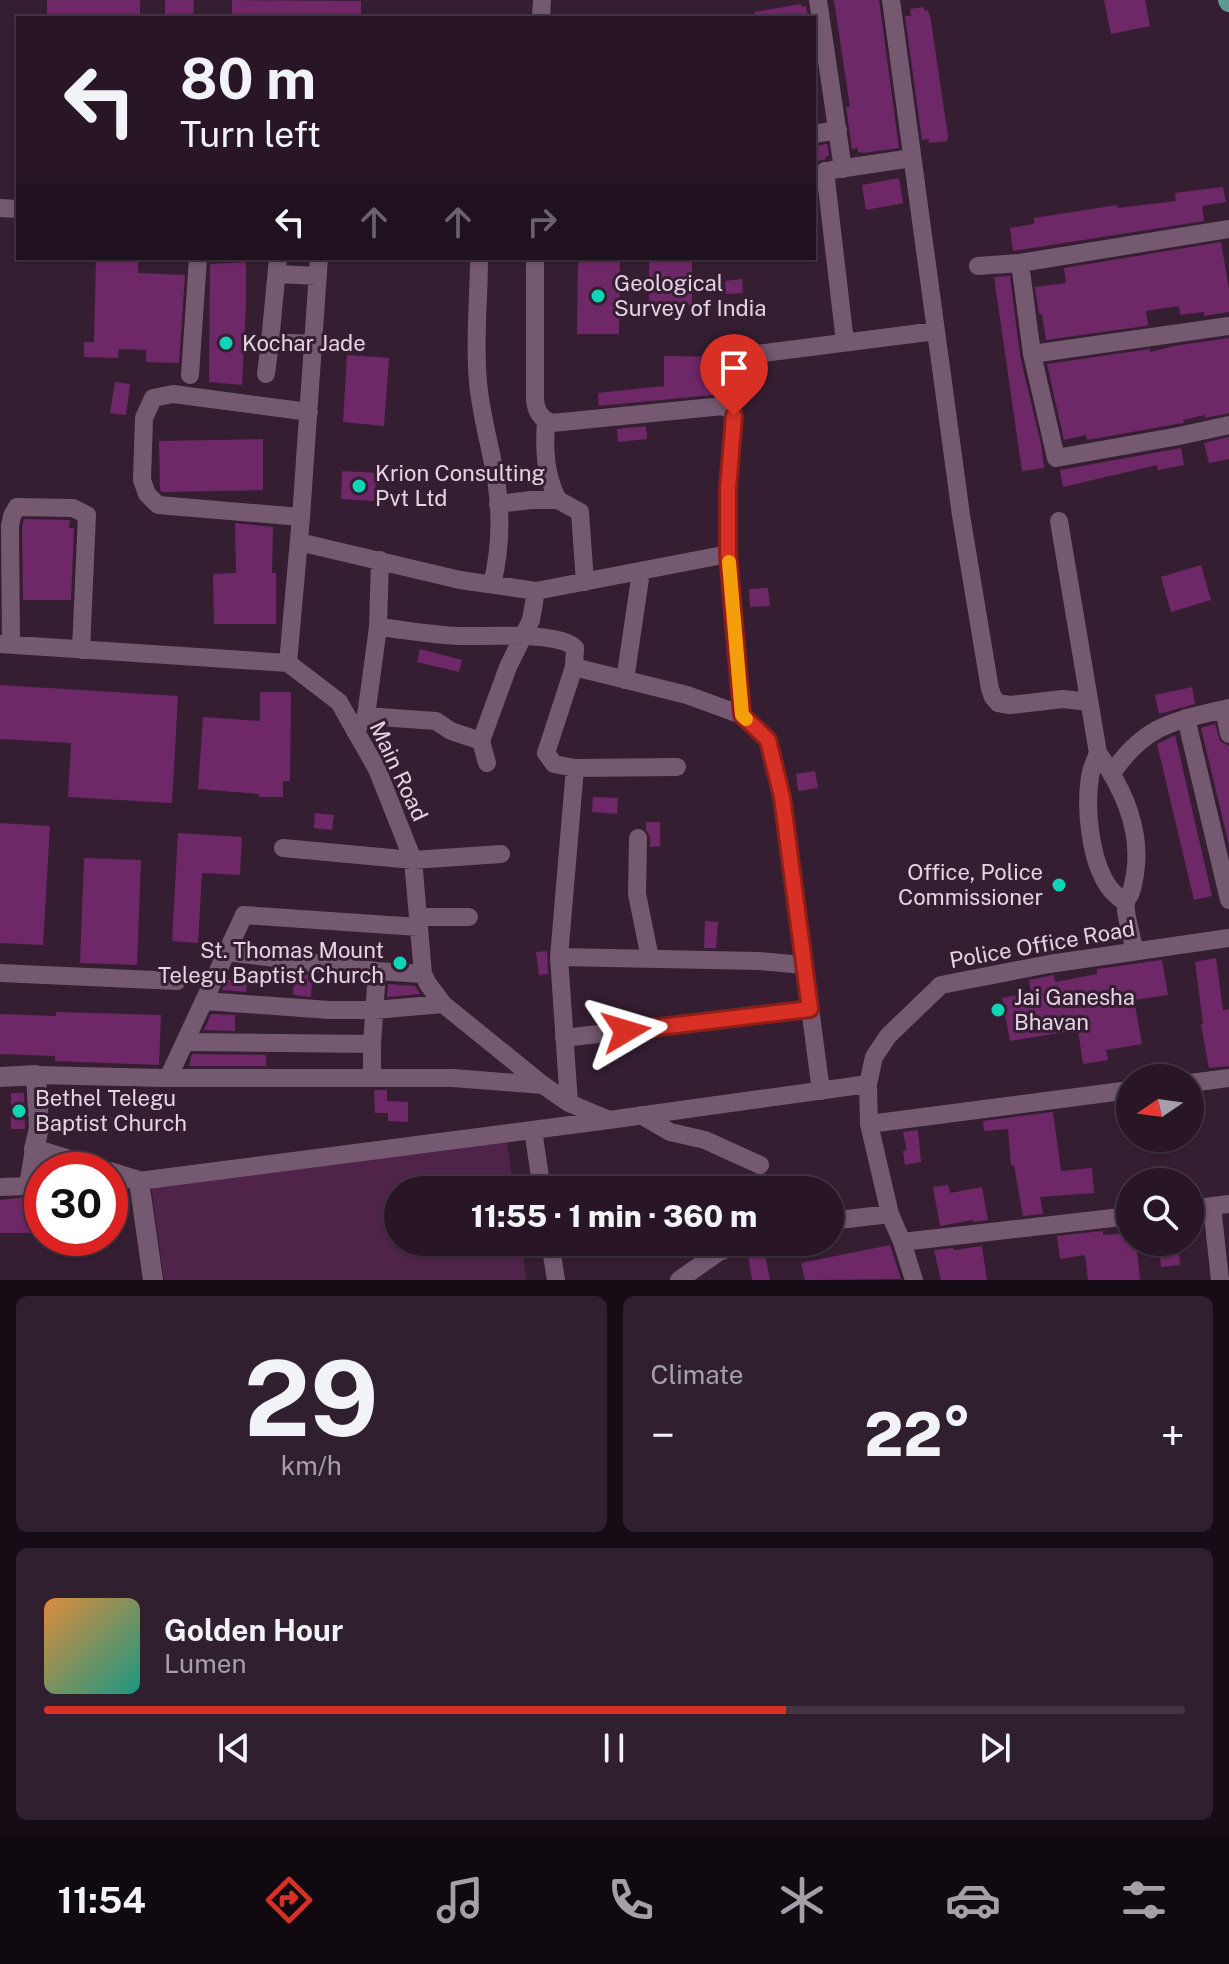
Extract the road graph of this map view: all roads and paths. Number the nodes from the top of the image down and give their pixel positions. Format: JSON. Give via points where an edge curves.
{"nodes":[{"id":1,"x":818,"y":0,"type":"edge"},
{"id":2,"x":891,"y":0,"type":"edge"},
{"id":3,"x":818,"y":33,"type":"edge"},
{"id":4,"x":821,"y":68,"type":"edge"},
{"id":5,"x":823,"y":99,"type":"edge"},
{"id":6,"x":838,"y":130,"type":"junction"},
{"id":7,"x":816,"y":134,"type":"edge"},
{"id":8,"x":912,"y":158,"type":"junction"},
{"id":9,"x":828,"y":171,"type":"edge"},
{"id":10,"x":1229,"y":229,"type":"edge"},
{"id":11,"x":198,"y":260,"type":"edge"},
{"id":12,"x":479,"y":260,"type":"edge"},
{"id":13,"x":535,"y":260,"type":"edge"},
{"id":14,"x":1020,"y":263,"type":"junction"},
{"id":15,"x":278,"y":266,"type":"edge"},
{"id":16,"x":978,"y":266,"type":"dead end"},
{"id":17,"x":319,"y":267,"type":"edge"},
{"id":18,"x":1229,"y":326,"type":"edge"},
{"id":19,"x":936,"y":331,"type":"junction"},
{"id":20,"x":270,"y":342,"type":"junction"},
{"id":21,"x":845,"y":342,"type":"junction"},
{"id":22,"x":313,"y":344,"type":"junction"},
{"id":23,"x":756,"y":354,"type":"dead end"},
{"id":24,"x":1032,"y":354,"type":"junction"},
{"id":25,"x":266,"y":374,"type":"dead end"},
{"id":26,"x":190,"y":375,"type":"dead end"},
{"id":27,"x":309,"y":412,"type":"junction"},
{"id":28,"x":546,"y":422,"type":"junction"},
{"id":29,"x":1229,"y":425,"type":"edge"},
{"id":30,"x":558,"y":500,"type":"junction"},
{"id":31,"x":498,"y":504,"type":"junction"},
{"id":32,"x":301,"y":517,"type":"junction"},
{"id":33,"x":1059,"y":521,"type":"dead end"},
{"id":34,"x":299,"y":542,"type":"junction"},
{"id":35,"x":728,"y":554,"type":"junction"},
{"id":36,"x":380,"y":560,"type":"junction"},
{"id":37,"x":641,"y":572,"type":"junction"},
{"id":38,"x":585,"y":582,"type":"junction"},
{"id":39,"x":492,"y":584,"type":"junction"},
{"id":40,"x":536,"y":591,"type":"junction"},
{"id":41,"x":378,"y":627,"type":"junction"},
{"id":42,"x":524,"y":636,"type":"junction"},
{"id":43,"x":5,"y":645,"type":"edge"},
{"id":44,"x":81,"y":650,"type":"junction"},
{"id":45,"x":288,"y":663,"type":"junction"},
{"id":46,"x":574,"y":667,"type":"junction"},
{"id":47,"x":625,"y":680,"type":"junction"},
{"id":48,"x":1089,"y":702,"type":"junction"},
{"id":49,"x":1226,"y":709,"type":"edge"},
{"id":50,"x":742,"y":715,"type":"junction"},
{"id":51,"x":1186,"y":718,"type":"junction"},
{"id":52,"x":360,"y":723,"type":"junction"},
{"id":53,"x":1229,"y":734,"type":"edge"},
{"id":54,"x":481,"y":741,"type":"junction"},
{"id":55,"x":1098,"y":753,"type":"junction"},
{"id":56,"x":487,"y":763,"type":"dead end"},
{"id":57,"x":677,"y":767,"type":"dead end"},
{"id":58,"x":575,"y":768,"type":"junction"},
{"id":59,"x":1112,"y":773,"type":"junction"},
{"id":60,"x":638,"y":838,"type":"dead end"},
{"id":61,"x":283,"y":848,"type":"dead end"},
{"id":62,"x":501,"y":854,"type":"dead end"},
{"id":63,"x":413,"y":860,"type":"junction"},
{"id":64,"x":1229,"y":900,"type":"edge"},
{"id":65,"x":1126,"y":903,"type":"junction"},
{"id":66,"x":469,"y":917,"type":"dead end"},
{"id":67,"x":418,"y":922,"type":"junction"},
{"id":68,"x":1229,"y":938,"type":"edge"},
{"id":69,"x":226,"y":952,"type":"junction"},
{"id":70,"x":1135,"y":952,"type":"junction"},
{"id":71,"x":559,"y":957,"type":"junction"},
{"id":72,"x":650,"y":958,"type":"junction"},
{"id":73,"x":804,"y":965,"type":"junction"},
{"id":74,"x":377,"y":971,"type":"junction"},
{"id":75,"x":0,"y":973,"type":"edge"},
{"id":76,"x":423,"y":974,"type":"junction"},
{"id":77,"x":177,"y":981,"type":"dead end"},
{"id":78,"x":204,"y":1001,"type":"junction"},
{"id":79,"x":443,"y":1004,"type":"junction"},
{"id":80,"x":810,"y":1009,"type":"junction"},
{"id":81,"x":375,"y":1010,"type":"junction"},
{"id":82,"x":564,"y":1038,"type":"junction"},
{"id":83,"x":186,"y":1042,"type":"junction"},
{"id":84,"x":372,"y":1044,"type":"junction"},
{"id":85,"x":36,"y":1075,"type":"junction"},
{"id":86,"x":0,"y":1077,"type":"edge"},
{"id":87,"x":372,"y":1077,"type":"junction"},
{"id":88,"x":168,"y":1078,"type":"junction"},
{"id":89,"x":1229,"y":1078,"type":"edge"},
{"id":90,"x":1204,"y":1081,"type":"edge"},
{"id":91,"x":868,"y":1084,"type":"junction"},
{"id":92,"x":543,"y":1085,"type":"junction"},
{"id":93,"x":821,"y":1091,"type":"junction"},
{"id":94,"x":1116,"y":1092,"type":"edge"},
{"id":95,"x":569,"y":1103,"type":"junction"},
{"id":96,"x":641,"y":1115,"type":"junction"},
{"id":97,"x":609,"y":1120,"type":"junction"},
{"id":98,"x":869,"y":1124,"type":"junction"},
{"id":99,"x":533,"y":1130,"type":"junction"},
{"id":100,"x":34,"y":1149,"type":"junction"},
{"id":101,"x":44,"y":1152,"type":"edge"},
{"id":102,"x":760,"y":1165,"type":"dead end"},
{"id":103,"x":540,"y":1176,"type":"edge"},
{"id":104,"x":128,"y":1178,"type":"edge"},
{"id":105,"x":139,"y":1181,"type":"junction"},
{"id":106,"x":0,"y":1187,"type":"edge"},
{"id":107,"x":1221,"y":1205,"type":"edge"},
{"id":108,"x":890,"y":1214,"type":"junction"},
{"id":109,"x":1116,"y":1218,"type":"edge"},
{"id":110,"x":844,"y":1219,"type":"edge"},
{"id":111,"x":902,"y":1242,"type":"junction"},
{"id":112,"x":552,"y":1256,"type":"edge"},
{"id":113,"x":713,"y":1256,"type":"edge"},
{"id":114,"x":153,"y":1280,"type":"edge"},
{"id":115,"x":556,"y":1280,"type":"edge"},
{"id":116,"x":679,"y":1280,"type":"edge"},
{"id":117,"x":914,"y":1280,"type":"edge"},
{"id":118,"x":1220,"y":1280,"type":"edge"}],
"edges":[{"from":1,"to":3,"type":"street"},
{"from":2,"to":8,"type":"street"},
{"from":3,"to":4,"type":"street"},
{"from":4,"to":5,"type":"street"},
{"from":5,"to":6,"type":"street"},
{"from":6,"to":7,"type":"street"},
{"from":6,"to":9,"type":"street"},
{"from":8,"to":9,"type":"street"},
{"from":8,"to":19,"type":"street"},
{"from":9,"to":21,"type":"street"},
{"from":10,"to":14,"type":"street"},
{"from":11,"to":26,"type":"street"},
{"from":12,"to":31,"type":"street","via":[[477,377]]},
{"from":13,"to":28,"type":"street","via":[[535,400]]},
{"from":14,"to":16,"type":"street"},
{"from":14,"to":24,"type":"street"},
{"from":15,"to":17,"type":"street"},
{"from":15,"to":20,"type":"street"},
{"from":17,"to":22,"type":"street"},
{"from":18,"to":24,"type":"street"},
{"from":19,"to":21,"type":"street"},
{"from":19,"to":48,"type":"street","via":[[993,697],[1010,705]]},
{"from":20,"to":22,"type":"street"},
{"from":20,"to":25,"type":"street"},
{"from":21,"to":23,"type":"street"},
{"from":22,"to":27,"type":"street"},
{"from":24,"to":29,"type":"street","via":[[1056,458]]},
{"from":27,"to":32,"type":"street"},
{"from":27,"to":32,"type":"street","via":[[173,394],[153,398],[144,418],[142,480],[158,505]]},
{"from":28,"to":30,"type":"street","via":[[546,461]]},
{"from":28,"to":35,"type":"street","via":[[728,407],[734,416]]},
{"from":30,"to":31,"type":"street"},
{"from":30,"to":38,"type":"street","via":[[580,512]]},
{"from":31,"to":39,"type":"street"},
{"from":32,"to":34,"type":"street"},
{"from":33,"to":48,"type":"street"},
{"from":34,"to":36,"type":"street"},
{"from":34,"to":45,"type":"street"},
{"from":35,"to":37,"type":"street"},
{"from":35,"to":50,"type":"street"},
{"from":36,"to":39,"type":"street"},
{"from":36,"to":41,"type":"street"},
{"from":37,"to":38,"type":"street"},
{"from":37,"to":47,"type":"street"},
{"from":38,"to":40,"type":"street"},
{"from":39,"to":40,"type":"street"},
{"from":40,"to":42,"type":"street"},
{"from":41,"to":42,"type":"street"},
{"from":41,"to":52,"type":"street"},
{"from":42,"to":46,"type":"street","via":[[572,644]]},
{"from":42,"to":54,"type":"street"},
{"from":43,"to":44,"type":"street"},
{"from":43,"to":44,"type":"street","via":[[12,516],[17,507],[73,508],[87,515]]},
{"from":44,"to":45,"type":"street"},
{"from":45,"to":52,"type":"street","name":"Main Road"},
{"from":46,"to":47,"type":"street"},
{"from":46,"to":58,"type":"street","via":[[546,753],[554,764]]},
{"from":47,"to":50,"type":"street"},
{"from":48,"to":55,"type":"street"},
{"from":49,"to":51,"type":"street"},
{"from":49,"to":53,"type":"street"},
{"from":50,"to":73,"type":"street","via":[[768,740],[782,797]]},
{"from":51,"to":59,"type":"street","via":[[1142,737]]},
{"from":51,"to":64,"type":"street"},
{"from":52,"to":54,"type":"street","via":[[436,721]]},
{"from":52,"to":63,"type":"street","name":"Main Road"},
{"from":54,"to":56,"type":"street"},
{"from":55,"to":59,"type":"street"},
{"from":55,"to":65,"type":"street","via":[[1090,774],[1095,852],[1109,887]]},
{"from":57,"to":58,"type":"street"},
{"from":58,"to":71,"type":"street"},
{"from":59,"to":65,"type":"street","via":[[1127,803],[1136,850],[1136,872]]},
{"from":60,"to":72,"type":"street","via":[[637,894]]},
{"from":61,"to":63,"type":"street"},
{"from":62,"to":63,"type":"street"},
{"from":63,"to":67,"type":"street","name":"Main Road"},
{"from":65,"to":70,"type":"street"},
{"from":66,"to":67,"type":"street"},
{"from":67,"to":69,"type":"street","via":[[244,915]]},
{"from":67,"to":76,"type":"street","name":"Main Road"},
{"from":68,"to":70,"type":"street","name":"Police Office Road"},
{"from":69,"to":74,"type":"street"},
{"from":69,"to":78,"type":"street"},
{"from":70,"to":91,"type":"street","name":"Police Office Road","via":[[941,985],[888,1036],[874,1057]]},
{"from":71,"to":72,"type":"street"},
{"from":71,"to":82,"type":"street"},
{"from":72,"to":73,"type":"street"},
{"from":73,"to":80,"type":"street"},
{"from":74,"to":76,"type":"street"},
{"from":74,"to":81,"type":"street"},
{"from":75,"to":77,"type":"street"},
{"from":76,"to":79,"type":"street","name":"Main Road"},
{"from":78,"to":81,"type":"street"},
{"from":78,"to":83,"type":"street"},
{"from":79,"to":81,"type":"street"},
{"from":79,"to":92,"type":"street","name":"Main Road"},
{"from":80,"to":82,"type":"street"},
{"from":80,"to":93,"type":"street"},
{"from":81,"to":84,"type":"street"},
{"from":82,"to":95,"type":"street"},
{"from":83,"to":84,"type":"street"},
{"from":83,"to":88,"type":"street"},
{"from":84,"to":87,"type":"street"},
{"from":85,"to":86,"type":"main road"},
{"from":85,"to":88,"type":"street"},
{"from":85,"to":100,"type":"main road","via":[[39,1128]]},
{"from":87,"to":88,"type":"street"},
{"from":87,"to":92,"type":"street"},
{"from":89,"to":90,"type":"street"},
{"from":91,"to":93,"type":"street"},
{"from":91,"to":98,"type":"street"},
{"from":92,"to":95,"type":"street","name":"Main Road"},
{"from":93,"to":96,"type":"street"},
{"from":94,"to":98,"type":"street"},
{"from":95,"to":97,"type":"street","name":"Main Road"},
{"from":96,"to":97,"type":"street"},
{"from":96,"to":102,"type":"street","via":[[670,1132],[705,1140]]},
{"from":97,"to":99,"type":"street"},
{"from":98,"to":108,"type":"street"},
{"from":99,"to":103,"type":"street"},
{"from":99,"to":105,"type":"street"},
{"from":100,"to":101,"type":"main road"},
{"from":100,"to":106,"type":"street","via":[[28,1186]]},
{"from":104,"to":105,"type":"main road"},
{"from":105,"to":114,"type":"main road"},
{"from":107,"to":118,"type":"street"},
{"from":108,"to":110,"type":"street"},
{"from":108,"to":111,"type":"street"},
{"from":109,"to":111,"type":"street"},
{"from":111,"to":117,"type":"street"},
{"from":112,"to":115,"type":"street"},
{"from":113,"to":116,"type":"street"}]}
